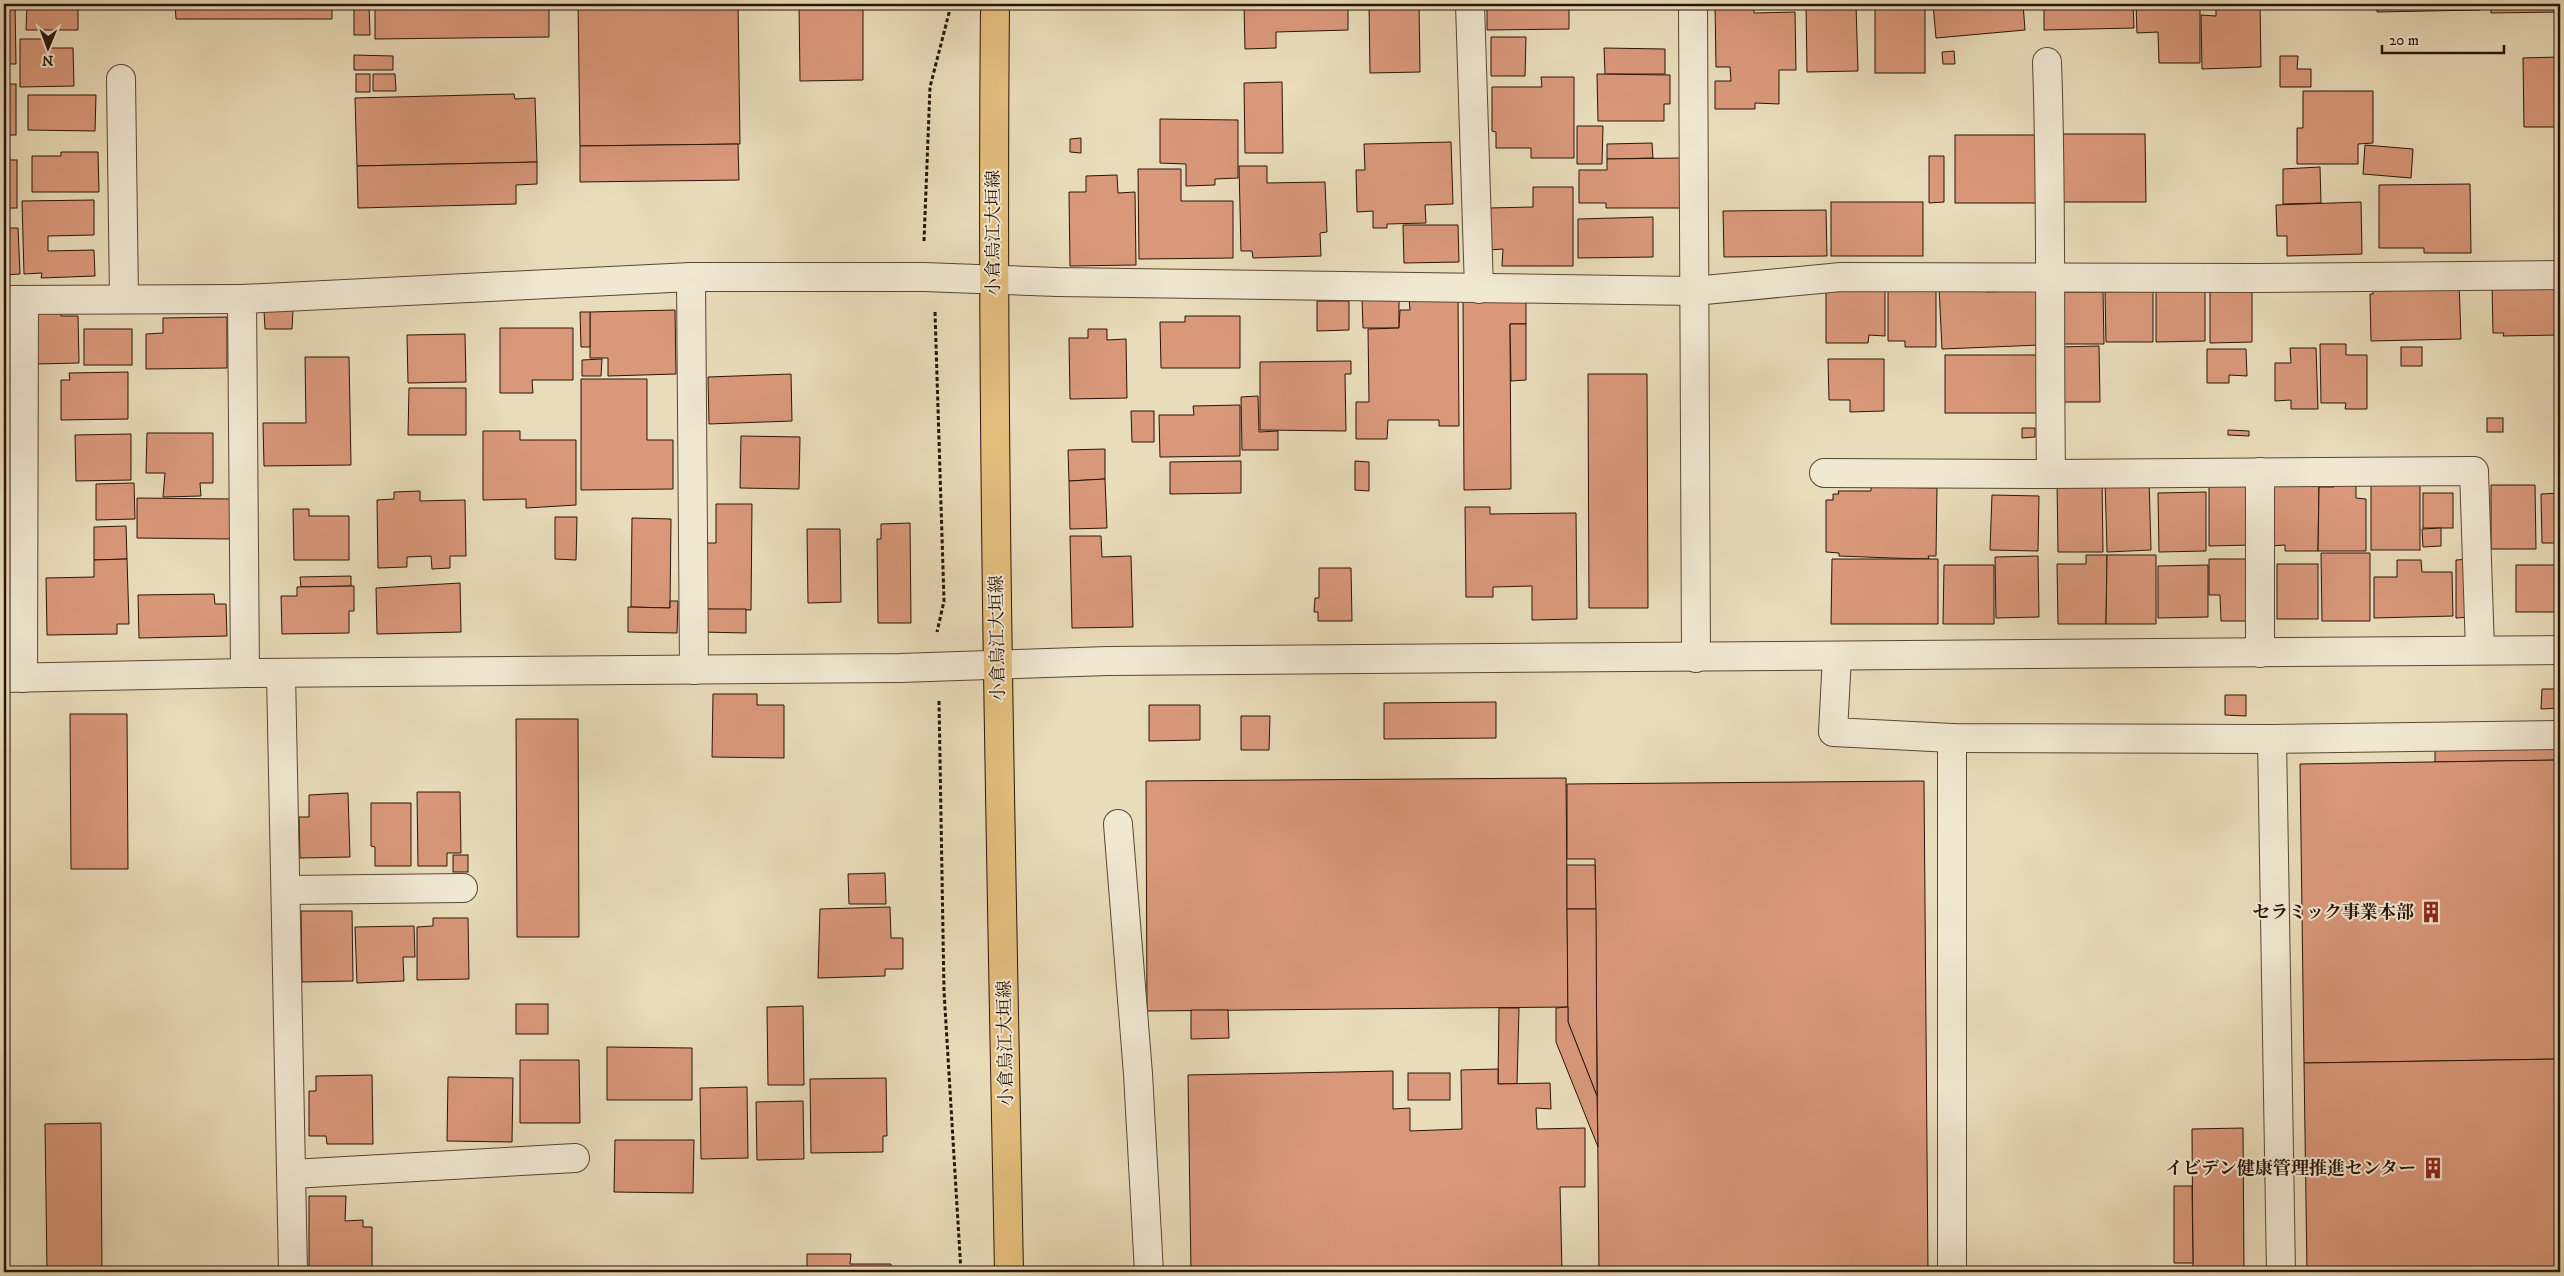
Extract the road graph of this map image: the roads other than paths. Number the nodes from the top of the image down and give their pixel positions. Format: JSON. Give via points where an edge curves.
{"nodes":[{"id":1,"x":995,"y":4,"type":"edge"},
{"id":2,"x":1470,"y":4,"type":"edge"},
{"id":3,"x":1693,"y":4,"type":"edge"},
{"id":4,"x":2047,"y":62,"type":"dead end"},
{"id":5,"x":121,"y":79,"type":"dead end"},
{"id":6,"x":2560,"y":275,"type":"edge"},
{"id":7,"x":691,"y":277,"type":"junction"},
{"id":8,"x":2049,"y":277,"type":"junction"},
{"id":9,"x":993,"y":281,"type":"junction"},
{"id":10,"x":1478,"y":289,"type":"junction"},
{"id":11,"x":1694,"y":291,"type":"junction"},
{"id":12,"x":124,"y":299,"type":"junction"},
{"id":13,"x":242,"y":299,"type":"junction"},
{"id":14,"x":14,"y":300,"type":"edge"},
{"id":15,"x":2260,"y":472,"type":"junction"},
{"id":16,"x":1824,"y":473,"type":"dead end"},
{"id":17,"x":2051,"y":474,"type":"junction"},
{"id":18,"x":2480,"y":650,"type":"junction"},
{"id":19,"x":2560,"y":650,"type":"edge"},
{"id":20,"x":2260,"y":653,"type":"junction"},
{"id":21,"x":1837,"y":656,"type":"junction"},
{"id":22,"x":1696,"y":658,"type":"junction"},
{"id":23,"x":997,"y":666,"type":"junction"},
{"id":24,"x":694,"y":670,"type":"junction"},
{"id":25,"x":245,"y":673,"type":"junction"},
{"id":26,"x":281,"y":673,"type":"junction"},
{"id":27,"x":13,"y":678,"type":"edge"},
{"id":28,"x":2560,"y":735,"type":"edge"},
{"id":29,"x":1952,"y":738,"type":"junction"},
{"id":30,"x":2272,"y":739,"type":"junction"},
{"id":31,"x":1118,"y":824,"type":"dead end"},
{"id":32,"x":463,"y":888,"type":"dead end"},
{"id":33,"x":286,"y":890,"type":"junction"},
{"id":34,"x":575,"y":1158,"type":"dead end"},
{"id":35,"x":292,"y":1174,"type":"junction"},
{"id":36,"x":293,"y":1272,"type":"edge"},
{"id":37,"x":1009,"y":1272,"type":"edge"},
{"id":38,"x":1149,"y":1272,"type":"edge"},
{"id":39,"x":1952,"y":1272,"type":"edge"},
{"id":40,"x":2281,"y":1272,"type":"edge"}],
"edges":[{"from":1,"to":9,"type":"main road","name":"小倉烏江大垣線"},
{"from":2,"to":10,"type":"street"},
{"from":3,"to":11,"type":"street"},
{"from":4,"to":8,"type":"street","via":[[2051,169]]},
{"from":5,"to":12,"type":"street"},
{"from":6,"to":8,"type":"street"},
{"from":7,"to":9,"type":"street","via":[[924,277]]},
{"from":7,"to":13,"type":"street"},
{"from":7,"to":24,"type":"street"},
{"from":8,"to":11,"type":"street","via":[[1841,277]]},
{"from":8,"to":17,"type":"street"},
{"from":9,"to":10,"type":"street"},
{"from":9,"to":23,"type":"main road","name":"小倉烏江大垣線"},
{"from":10,"to":11,"type":"street"},
{"from":11,"to":22,"type":"street"},
{"from":12,"to":13,"type":"street"},
{"from":12,"to":14,"type":"street"},
{"from":13,"to":25,"type":"street"},
{"from":14,"to":27,"type":"street"},
{"from":15,"to":17,"type":"street"},
{"from":15,"to":18,"type":"street","via":[[2474,471]]},
{"from":15,"to":20,"type":"street"},
{"from":16,"to":17,"type":"street"},
{"from":18,"to":19,"type":"street"},
{"from":18,"to":20,"type":"street"},
{"from":20,"to":21,"type":"street"},
{"from":21,"to":22,"type":"street"},
{"from":21,"to":29,"type":"street","via":[[1833,732]]},
{"from":22,"to":23,"type":"street","via":[[1118,661]]},
{"from":23,"to":24,"type":"street"},
{"from":23,"to":37,"type":"main road","name":"小倉烏江大垣線"},
{"from":24,"to":26,"type":"street"},
{"from":25,"to":26,"type":"street"},
{"from":25,"to":27,"type":"street"},
{"from":26,"to":33,"type":"street"},
{"from":28,"to":30,"type":"street"},
{"from":29,"to":30,"type":"street"},
{"from":29,"to":39,"type":"street"},
{"from":30,"to":40,"type":"street"},
{"from":31,"to":38,"type":"street","via":[[1138,1074]]},
{"from":32,"to":33,"type":"street"},
{"from":33,"to":35,"type":"street"},
{"from":34,"to":35,"type":"street"},
{"from":35,"to":36,"type":"street"}]}
